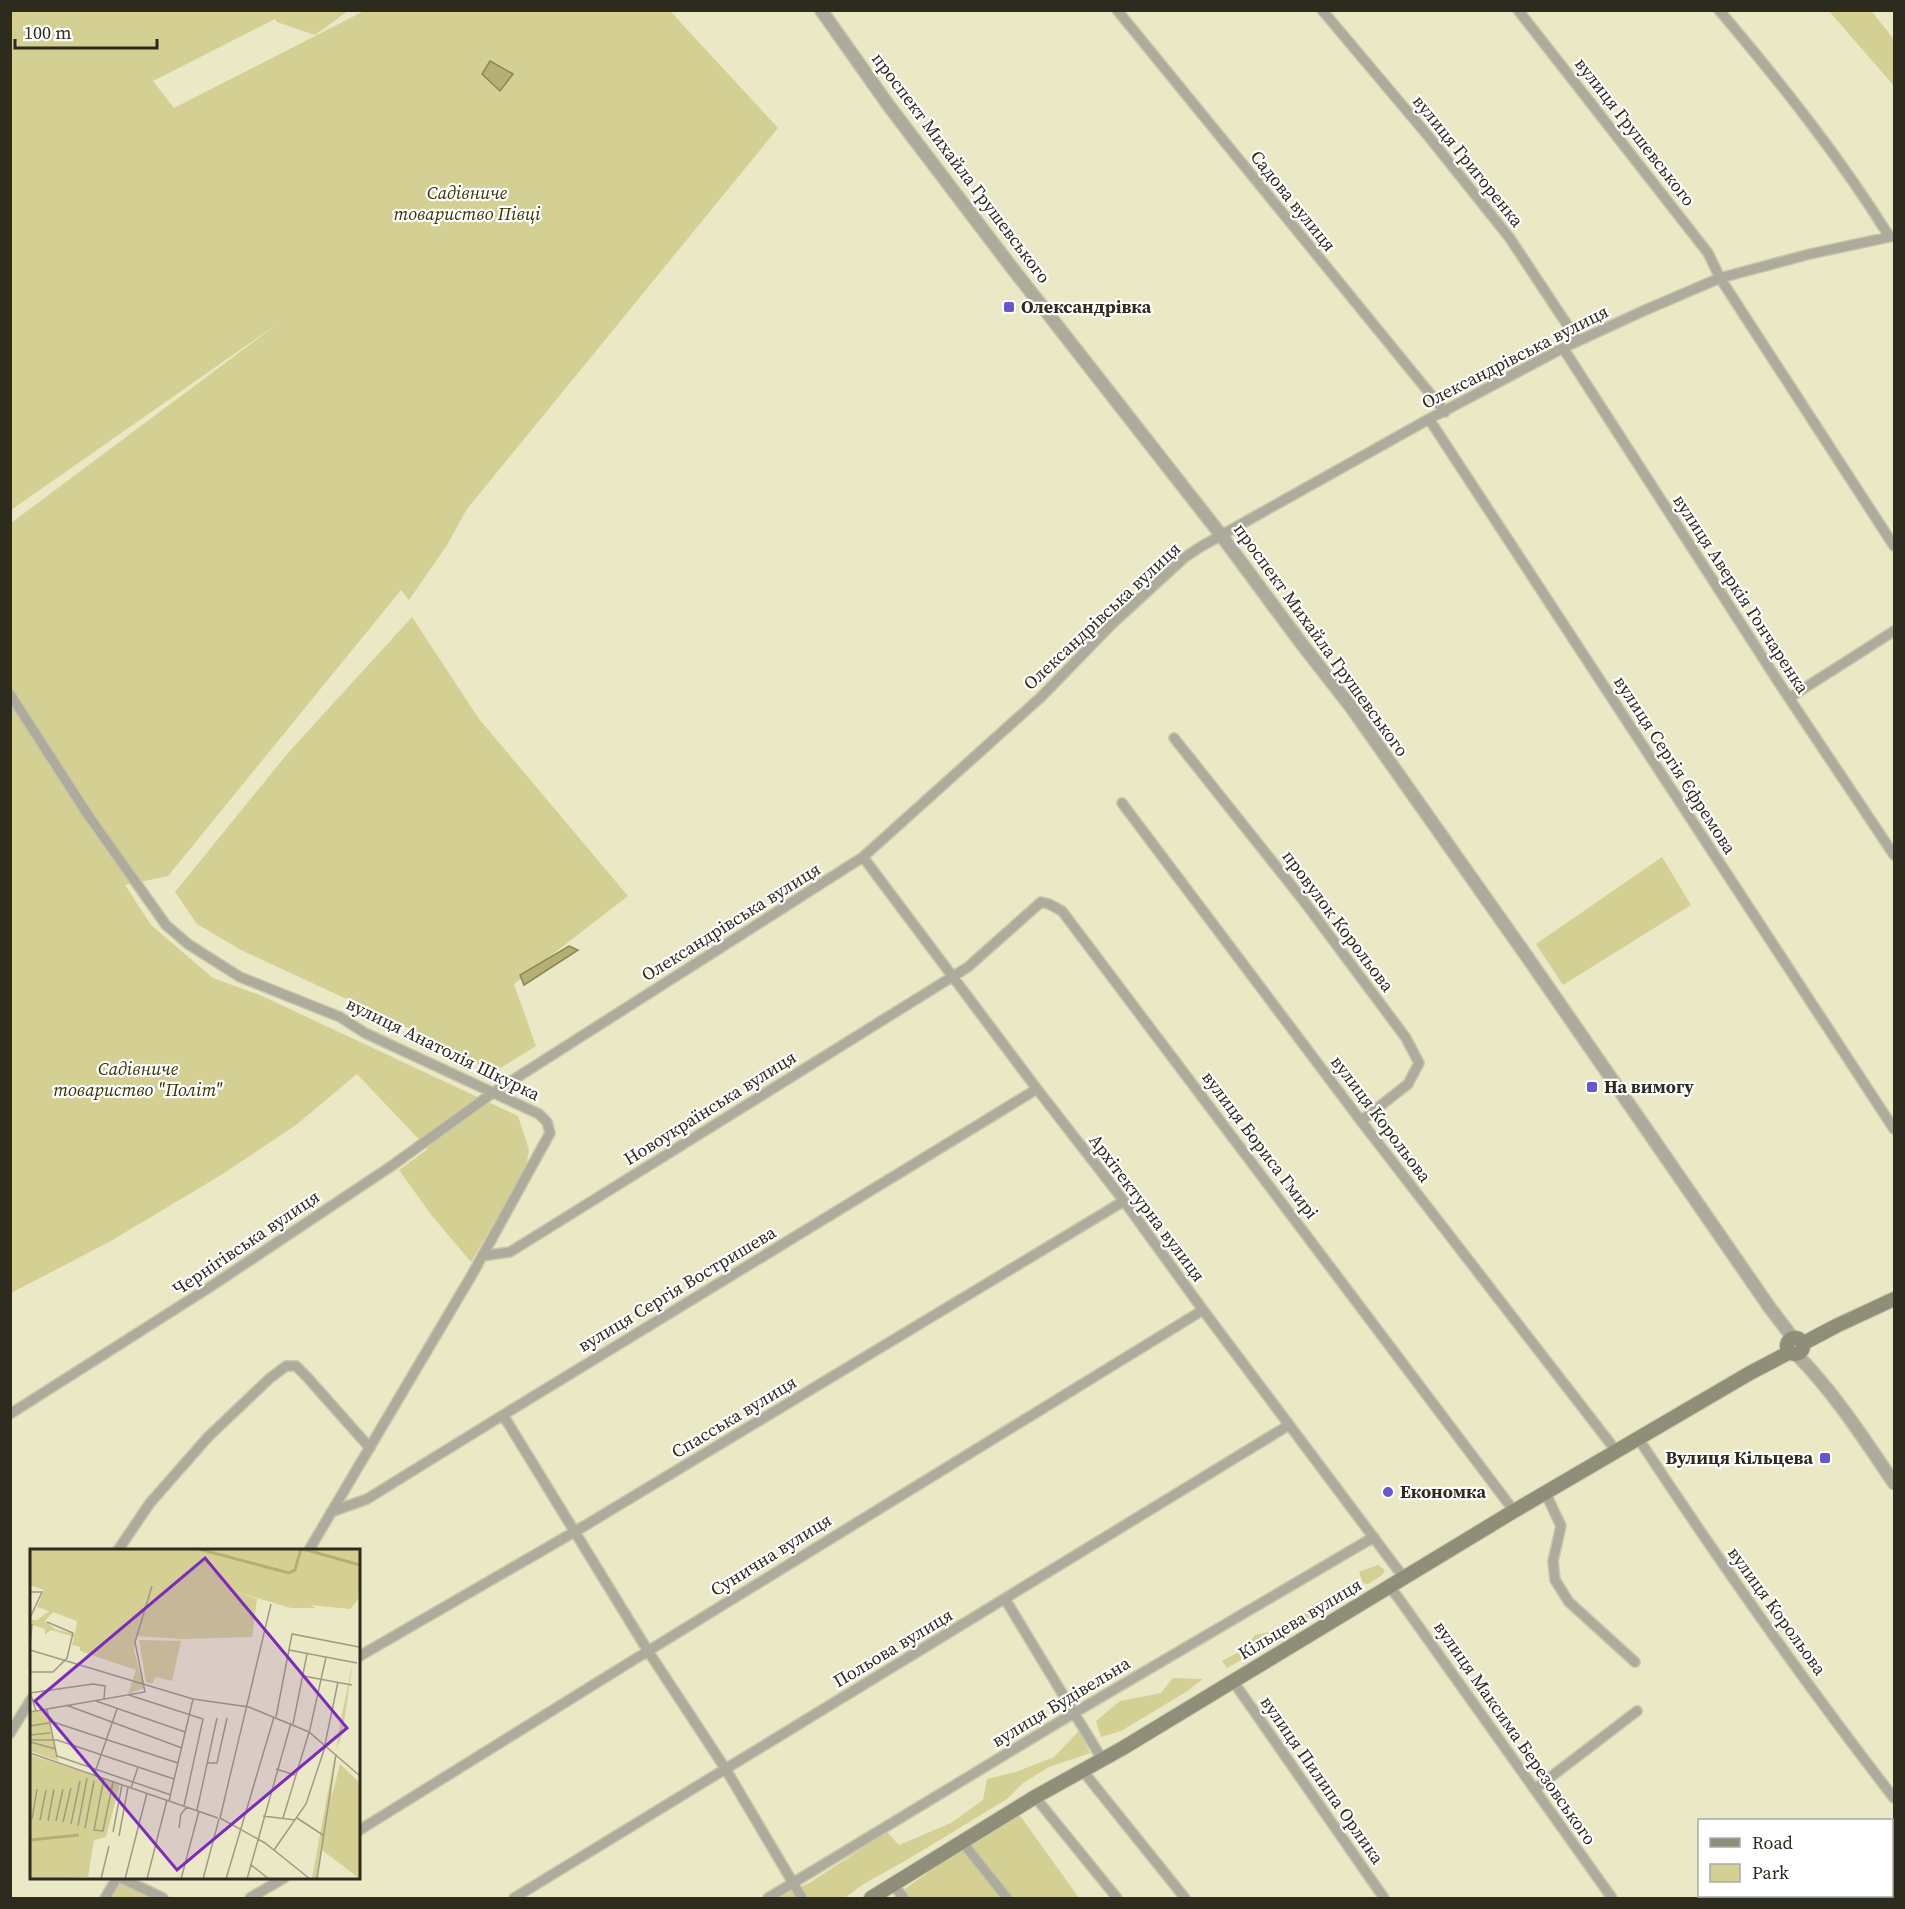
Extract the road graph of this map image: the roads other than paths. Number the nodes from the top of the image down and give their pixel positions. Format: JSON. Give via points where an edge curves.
{"nodes":[{"id":1,"x":821,"y":10,"type":"edge"},
{"id":2,"x":1117,"y":10,"type":"edge"},
{"id":3,"x":1322,"y":10,"type":"edge"},
{"id":4,"x":1518,"y":10,"type":"edge"},
{"id":5,"x":1719,"y":10,"type":"edge"},
{"id":6,"x":1892,"y":236,"type":"edge"},
{"id":7,"x":1720,"y":278,"type":"junction"},
{"id":8,"x":1578,"y":341,"type":"junction"},
{"id":9,"x":1563,"y":348,"type":"junction"},
{"id":10,"x":1445,"y":412,"type":"junction"},
{"id":11,"x":1429,"y":419,"type":"junction"},
{"id":12,"x":1221,"y":535,"type":"junction"},
{"id":13,"x":1894,"y":546,"type":"edge"},
{"id":14,"x":1894,"y":631,"type":"edge"},
{"id":15,"x":10,"y":694,"type":"edge"},
{"id":16,"x":1789,"y":698,"type":"junction"},
{"id":17,"x":1174,"y":738,"type":"dead end"},
{"id":18,"x":1122,"y":803,"type":"dead end"},
{"id":19,"x":1894,"y":855,"type":"edge"},
{"id":20,"x":863,"y":857,"type":"junction"},
{"id":21,"x":952,"y":977,"type":"junction"},
{"id":22,"x":1036,"y":1089,"type":"junction"},
{"id":23,"x":494,"y":1092,"type":"junction"},
{"id":24,"x":1361,"y":1121,"type":"junction"},
{"id":25,"x":1894,"y":1129,"type":"edge"},
{"id":26,"x":1124,"y":1201,"type":"junction"},
{"id":27,"x":482,"y":1256,"type":"junction"},
{"id":28,"x":1894,"y":1299,"type":"edge"},
{"id":29,"x":1203,"y":1310,"type":"junction"},
{"id":30,"x":1795,"y":1346,"type":"junction"},
{"id":31,"x":10,"y":1414,"type":"edge"},
{"id":32,"x":504,"y":1415,"type":"junction"},
{"id":33,"x":1289,"y":1425,"type":"junction"},
{"id":34,"x":1638,"y":1438,"type":"junction"},
{"id":35,"x":370,"y":1448,"type":"junction"},
{"id":36,"x":1617,"y":1452,"type":"junction"},
{"id":37,"x":1894,"y":1483,"type":"edge"},
{"id":38,"x":1546,"y":1494,"type":"junction"},
{"id":39,"x":1514,"y":1511,"type":"junction"},
{"id":40,"x":332,"y":1512,"type":"junction"},
{"id":41,"x":576,"y":1531,"type":"junction"},
{"id":42,"x":1374,"y":1537,"type":"junction"},
{"id":43,"x":119,"y":1549,"type":"edge"},
{"id":44,"x":310,"y":1549,"type":"edge"},
{"id":45,"x":1404,"y":1578,"type":"junction"},
{"id":46,"x":1389,"y":1587,"type":"junction"},
{"id":47,"x":1005,"y":1599,"type":"junction"},
{"id":48,"x":648,"y":1651,"type":"junction"},
{"id":49,"x":360,"y":1656,"type":"edge"},
{"id":50,"x":1635,"y":1662,"type":"dead end"},
{"id":51,"x":1233,"y":1681,"type":"junction"},
{"id":52,"x":30,"y":1701,"type":"edge"},
{"id":53,"x":1637,"y":1711,"type":"dead end"},
{"id":54,"x":1074,"y":1713,"type":"junction"},
{"id":55,"x":10,"y":1733,"type":"edge"},
{"id":56,"x":1102,"y":1759,"type":"junction"},
{"id":57,"x":725,"y":1768,"type":"junction"},
{"id":58,"x":1082,"y":1770,"type":"junction"},
{"id":59,"x":1535,"y":1789,"type":"junction"},
{"id":60,"x":1035,"y":1797,"type":"junction"},
{"id":61,"x":1894,"y":1798,"type":"edge"},
{"id":62,"x":360,"y":1830,"type":"edge"},
{"id":63,"x":963,"y":1843,"type":"junction"},
{"id":64,"x":118,"y":1879,"type":"edge"},
{"id":65,"x":121,"y":1879,"type":"edge"},
{"id":66,"x":282,"y":1879,"type":"edge"},
{"id":67,"x":793,"y":1883,"type":"junction"},
{"id":68,"x":892,"y":1885,"type":"junction"},
{"id":69,"x":105,"y":1899,"type":"edge"},
{"id":70,"x":163,"y":1899,"type":"edge"},
{"id":71,"x":250,"y":1899,"type":"edge"},
{"id":72,"x":514,"y":1899,"type":"edge"},
{"id":73,"x":768,"y":1899,"type":"edge"},
{"id":74,"x":802,"y":1899,"type":"edge"},
{"id":75,"x":871,"y":1899,"type":"edge"},
{"id":76,"x":904,"y":1899,"type":"edge"},
{"id":77,"x":1007,"y":1899,"type":"edge"},
{"id":78,"x":1117,"y":1899,"type":"edge"},
{"id":79,"x":1185,"y":1899,"type":"edge"},
{"id":80,"x":1384,"y":1899,"type":"edge"},
{"id":81,"x":1612,"y":1899,"type":"edge"}],
"edges":[{"from":1,"to":12,"type":"street","name":"проспект Михайла Грушевського","via":[[1009,264]]},
{"from":2,"to":10,"type":"street","name":"Садова вулиця"},
{"from":3,"to":8,"type":"street","name":"вулиця Григоренка","via":[[1509,237]]},
{"from":4,"to":7,"type":"street","name":"вулиця Грушевського","via":[[1708,253]]},
{"from":5,"to":6,"type":"street","via":[[1778,81]]},
{"from":6,"to":7,"type":"street","name":"Олександрівська вулиця"},
{"from":7,"to":8,"type":"street","name":"Олександрівська вулиця"},
{"from":7,"to":13,"type":"street","name":"вулиця Грушевського"},
{"from":8,"to":9,"type":"street","name":"Олександрівська вулиця"},
{"from":9,"to":10,"type":"street","name":"Олександрівська вулиця"},
{"from":9,"to":16,"type":"street","name":"вулиця Аверкія Гончаренка"},
{"from":10,"to":11,"type":"street","name":"Олександрівська вулиця"},
{"from":11,"to":12,"type":"street","name":"Олександрівська вулиця"},
{"from":11,"to":25,"type":"street","name":"вулиця Сергія Єфремова"},
{"from":12,"to":20,"type":"street","name":"Олександрівська вулиця","via":[[1185,557],[1041,697]]},
{"from":12,"to":30,"type":"street","name":"проспект Михайла Грушевського","via":[[1351,707]]},
{"from":14,"to":16,"type":"street"},
{"from":15,"to":23,"type":"street","name":"вулиця Анатолія Шкурка","via":[[145,897],[166,925],[188,944],[240,977],[339,1017],[364,1033]]},
{"from":16,"to":19,"type":"street","name":"вулиця Аверкія Гончаренка"},
{"from":17,"to":24,"type":"street","name":"провулок Корольова","via":[[1303,900],[1406,1038],[1419,1063],[1408,1084]]},
{"from":18,"to":24,"type":"street","name":"вулиця Корольова"},
{"from":20,"to":21,"type":"street","name":"Архітектурна вулиця"},
{"from":20,"to":23,"type":"street","name":"Олександрівська вулиця"},
{"from":21,"to":22,"type":"street","name":"Архітектурна вулиця"},
{"from":21,"to":27,"type":"street","name":"Новоукраїнська вулиця","via":[[510,1252]]},
{"from":21,"to":39,"type":"street","name":"вулиця Бориса Гмирі","via":[[1041,902],[1062,910]]},
{"from":22,"to":26,"type":"street","name":"Архітектурна вулиця"},
{"from":22,"to":32,"type":"street","name":"вулиця Сергія Востришева"},
{"from":23,"to":27,"type":"street","name":"вулиця Анатолія Шкурка","via":[[539,1113],[550,1133]]},
{"from":23,"to":31,"type":"street","name":"Чернігівська вулиця","via":[[210,1287]]},
{"from":24,"to":36,"type":"street","name":"вулиця Корольова"},
{"from":26,"to":29,"type":"street","name":"Архітектурна вулиця"},
{"from":26,"to":41,"type":"street","name":"Спасська вулиця"},
{"from":27,"to":35,"type":"street","name":"вулиця Анатолія Шкурка"},
{"from":28,"to":30,"type":"main road","name":"Кільцева вулиця"},
{"from":29,"to":33,"type":"street","name":"Архітектурна вулиця"},
{"from":29,"to":48,"type":"street","name":"Сунична вулиця"},
{"from":30,"to":34,"type":"main road","name":"Кільцева вулиця"},
{"from":30,"to":37,"type":"street","name":"проспект Михайла Грушевського"},
{"from":32,"to":40,"type":"street","name":"вулиця Сергія Востришева","via":[[367,1499]]},
{"from":32,"to":41,"type":"street"},
{"from":33,"to":42,"type":"street","name":"Архітектурна вулиця"},
{"from":33,"to":47,"type":"street","name":"Польова вулиця"},
{"from":34,"to":36,"type":"main road","name":"Кільцева вулиця"},
{"from":34,"to":61,"type":"street","name":"вулиця Корольова","via":[[1716,1555]]},
{"from":35,"to":40,"type":"street","name":"вулиця Анатолія Шкурка"},
{"from":35,"to":43,"type":"street","via":[[296,1366],[286,1366],[208,1437],[150,1503]]},
{"from":36,"to":38,"type":"main road","name":"Кільцева вулиця"},
{"from":38,"to":39,"type":"main road","name":"Кільцева вулиця"},
{"from":38,"to":50,"type":"street","via":[[1561,1526],[1554,1561],[1555,1580],[1569,1602]]},
{"from":39,"to":45,"type":"main road","name":"Кільцева вулиця"},
{"from":40,"to":44,"type":"street","name":"вулиця Анатолія Шкурка"},
{"from":41,"to":48,"type":"street"},
{"from":41,"to":49,"type":"street","name":"Спасська вулиця"},
{"from":42,"to":45,"type":"street","name":"Архітектурна вулиця"},
{"from":42,"to":54,"type":"street","name":"вулиця Будівельна"},
{"from":45,"to":46,"type":"main road","name":"Кільцева вулиця"},
{"from":46,"to":51,"type":"main road","name":"Кільцева вулиця"},
{"from":46,"to":59,"type":"street","name":"вулиця Максима Березовського"},
{"from":47,"to":54,"type":"street"},
{"from":47,"to":57,"type":"street","name":"Польова вулиця"},
{"from":48,"to":57,"type":"street"},
{"from":48,"to":62,"type":"street","name":"Сунична вулиця"},
{"from":51,"to":56,"type":"main road","name":"Кільцева вулиця"},
{"from":51,"to":80,"type":"street","name":"вулиця Пилипа Орлика"},
{"from":52,"to":55,"type":"street"},
{"from":53,"to":59,"type":"street"},
{"from":54,"to":56,"type":"street"},
{"from":54,"to":67,"type":"street","name":"вулиця Будівельна"},
{"from":56,"to":58,"type":"main road","name":"Кільцева вулиця"},
{"from":57,"to":67,"type":"street"},
{"from":57,"to":72,"type":"street","name":"Польова вулиця"},
{"from":58,"to":60,"type":"main road","name":"Кільцева вулиця"},
{"from":58,"to":79,"type":"street"},
{"from":59,"to":81,"type":"street","name":"вулиця Максима Березовського"},
{"from":60,"to":63,"type":"main road","name":"Кільцева вулиця"},
{"from":60,"to":78,"type":"street"},
{"from":63,"to":68,"type":"main road","name":"Кільцева вулиця"},
{"from":63,"to":77,"type":"street"},
{"from":64,"to":69,"type":"street"},
{"from":65,"to":70,"type":"street"},
{"from":66,"to":71,"type":"street"},
{"from":67,"to":73,"type":"street","name":"вулиця Будівельна"},
{"from":67,"to":74,"type":"street"},
{"from":68,"to":75,"type":"main road","name":"Кільцева вулиця"},
{"from":68,"to":76,"type":"street"}]}
